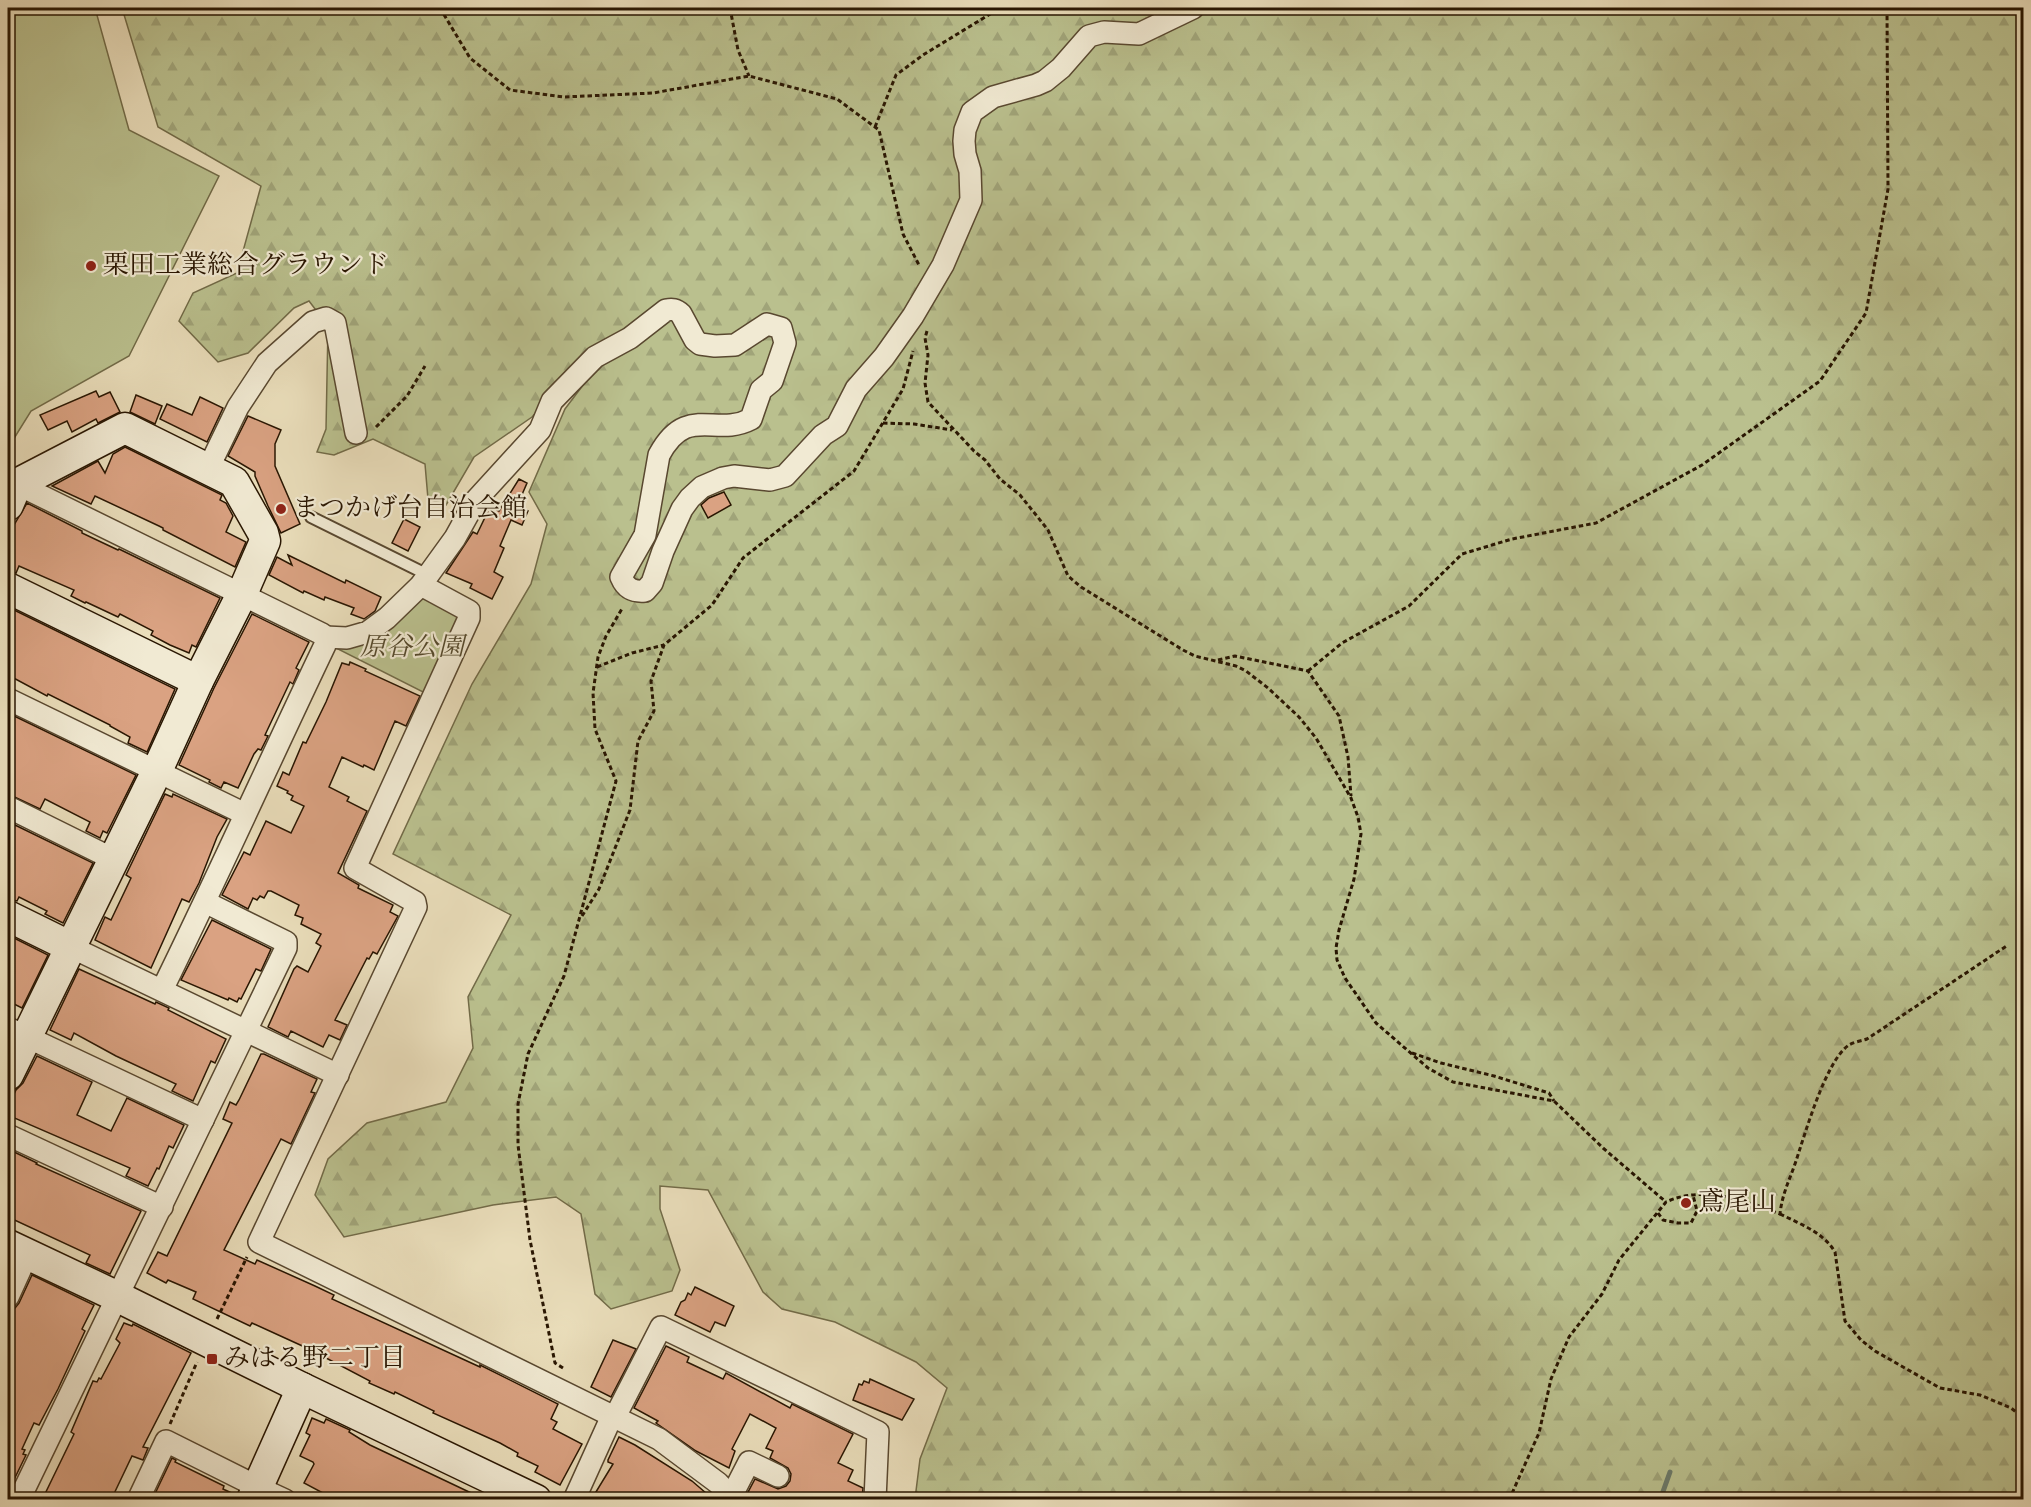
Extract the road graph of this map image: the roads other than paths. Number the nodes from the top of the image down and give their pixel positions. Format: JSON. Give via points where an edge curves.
{"nodes":[{"id":1,"x":1192,"y":8,"type":"edge"},
{"id":2,"x":356,"y":433,"type":"road end"},
{"id":3,"x":208,"y":469,"type":"junction"},
{"id":4,"x":13,"y":495,"type":"edge"},
{"id":5,"x":311,"y":517,"type":"dead end"},
{"id":6,"x":424,"y":580,"type":"junction"},
{"id":7,"x":8,"y":588,"type":"edge"},
{"id":8,"x":243,"y":594,"type":"junction"},
{"id":9,"x":325,"y":637,"type":"junction"},
{"id":10,"x":198,"y":681,"type":"junction"},
{"id":11,"x":8,"y":699,"type":"edge"},
{"id":12,"x":156,"y":773,"type":"junction"},
{"id":13,"x":8,"y":807,"type":"edge"},
{"id":14,"x":245,"y":814,"type":"junction"},
{"id":15,"x":113,"y":859,"type":"junction"},
{"id":16,"x":205,"y":902,"type":"junction"},
{"id":17,"x":8,"y":916,"type":"edge"},
{"id":18,"x":71,"y":947,"type":"junction"},
{"id":19,"x":162,"y":990,"type":"junction"},
{"id":20,"x":246,"y":1030,"type":"junction"},
{"id":21,"x":16,"y":1033,"type":"edge"},
{"id":22,"x":8,"y":1075,"type":"edge"},
{"id":23,"x":338,"y":1075,"type":"junction"},
{"id":24,"x":203,"y":1120,"type":"junction"},
{"id":25,"x":8,"y":1135,"type":"edge"},
{"id":26,"x":162,"y":1207,"type":"junction"},
{"id":27,"x":17,"y":1250,"type":"edge"},
{"id":28,"x":116,"y":1296,"type":"junction"},
{"id":29,"x":8,"y":1298,"type":"edge"},
{"id":30,"x":302,"y":1388,"type":"junction"},
{"id":31,"x":612,"y":1416,"type":"junction"},
{"id":32,"x":778,"y":1476,"type":"dead end"},
{"id":33,"x":266,"y":1495,"type":"edge"},
{"id":34,"x":732,"y":1498,"type":"edge"},
{"id":35,"x":19,"y":1500,"type":"edge"},
{"id":36,"x":138,"y":1500,"type":"edge"},
{"id":37,"x":536,"y":1500,"type":"edge"},
{"id":38,"x":574,"y":1500,"type":"edge"},
{"id":39,"x":875,"y":1500,"type":"edge"}],
"edges":[{"from":1,"to":6,"type":"street","via":[[1139,34],[1104,32],[1089,36],[1045,81],[993,97],[972,112],[964,141],[971,200],[932,288],[884,357],[856,388],[837,426],[823,435],[785,476],[770,480],[734,476],[712,482],[690,498],[645,591],[633,590],[621,577],[645,535],[659,455],[681,429],[752,419],[761,390],[772,381],[785,343],[781,328],[766,324],[735,345],[700,344],[681,314],[672,309],[595,357],[552,401],[540,430],[476,500],[455,538]]},
{"from":2,"to":3,"type":"street","via":[[335,323],[326,318],[313,322],[267,363],[238,407]]},
{"from":3,"to":4,"type":"street","via":[[125,428]]},
{"from":3,"to":8,"type":"street","via":[[234,482],[263,533],[265,541]]},
{"from":4,"to":8,"type":"street"},
{"from":5,"to":6,"type":"lane","via":[[369,544]]},
{"from":6,"to":9,"type":"street","via":[[368,632],[347,638]]},
{"from":6,"to":23,"type":"street","via":[[469,610],[469,618],[355,864],[355,868],[415,902],[416,907]]},
{"from":7,"to":10,"type":"street"},
{"from":8,"to":9,"type":"street"},
{"from":8,"to":10,"type":"street"},
{"from":9,"to":14,"type":"street","via":[[325,645]]},
{"from":10,"to":12,"type":"street"},
{"from":11,"to":12,"type":"street"},
{"from":12,"to":14,"type":"street"},
{"from":12,"to":15,"type":"street"},
{"from":13,"to":15,"type":"street"},
{"from":14,"to":16,"type":"street"},
{"from":15,"to":18,"type":"street"},
{"from":16,"to":19,"type":"street"},
{"from":16,"to":20,"type":"street","via":[[286,942]]},
{"from":17,"to":18,"type":"street"},
{"from":18,"to":19,"type":"street"},
{"from":18,"to":21,"type":"street"},
{"from":19,"to":20,"type":"street"},
{"from":20,"to":23,"type":"street"},
{"from":20,"to":24,"type":"street"},
{"from":21,"to":22,"type":"street"},
{"from":21,"to":24,"type":"street"},
{"from":23,"to":31,"type":"street","via":[[259,1242]]},
{"from":24,"to":26,"type":"street"},
{"from":25,"to":26,"type":"street"},
{"from":26,"to":28,"type":"street"},
{"from":27,"to":28,"type":"street"},
{"from":27,"to":29,"type":"street"},
{"from":28,"to":30,"type":"street"},
{"from":28,"to":35,"type":"street"},
{"from":30,"to":33,"type":"street"},
{"from":30,"to":37,"type":"street"},
{"from":31,"to":34,"type":"street","via":[[659,1438]]},
{"from":31,"to":38,"type":"street"},
{"from":31,"to":39,"type":"street","via":[[661,1327],[878,1432]]},
{"from":32,"to":34,"type":"street","via":[[749,1462]]},
{"from":33,"to":36,"type":"street","via":[[166,1441]]}]}
